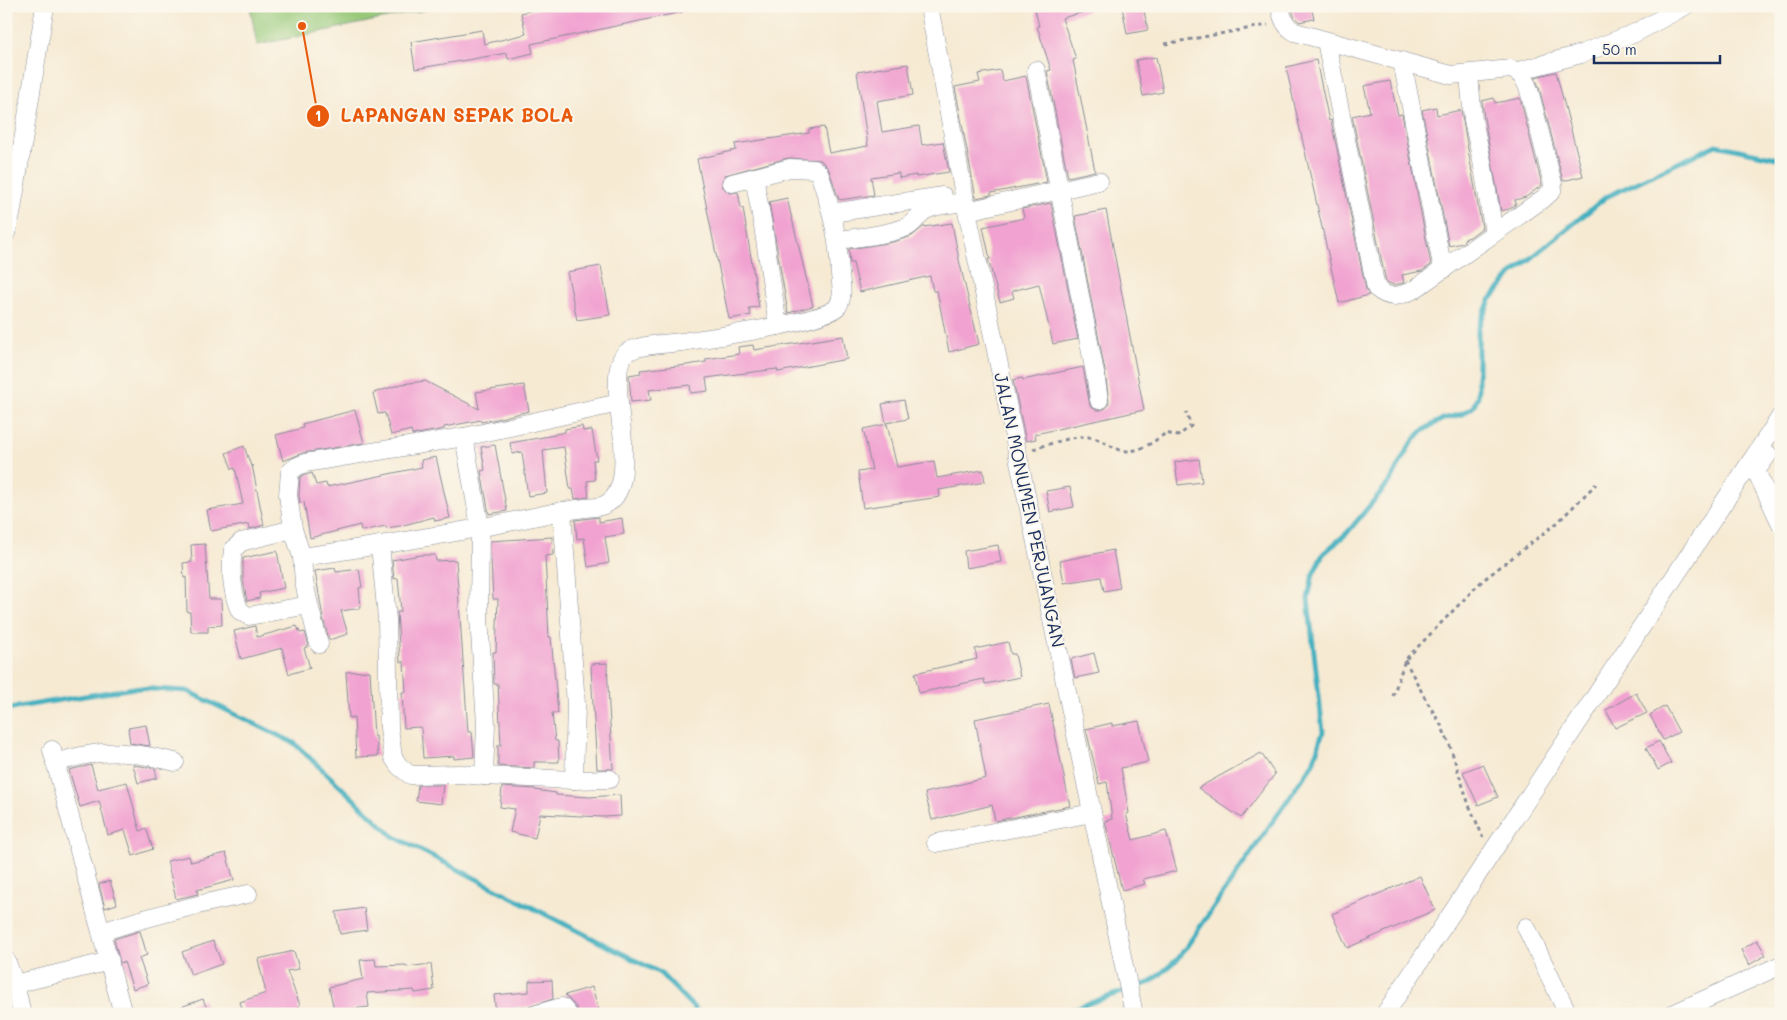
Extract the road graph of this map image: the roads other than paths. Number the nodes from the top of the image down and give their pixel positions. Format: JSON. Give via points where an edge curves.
{"nodes":[{"id":1,"x":45,"y":6,"type":"edge"},
{"id":2,"x":929,"y":6,"type":"edge"},
{"id":3,"x":1685,"y":6,"type":"edge"},
{"id":4,"x":1282,"y":14,"type":"edge"},
{"id":5,"x":1326,"y":41,"type":"junction"},
{"id":6,"x":1402,"y":61,"type":"junction"},
{"id":7,"x":1036,"y":70,"type":"dead end"},
{"id":8,"x":1518,"y":72,"type":"junction"},
{"id":9,"x":1469,"y":75,"type":"junction"},
{"id":10,"x":754,"y":177,"type":"junction"},
{"id":11,"x":1099,"y":181,"type":"dead end"},
{"id":12,"x":732,"y":183,"type":"dead end"},
{"id":13,"x":1060,"y":190,"type":"junction"},
{"id":14,"x":966,"y":202,"type":"junction"},
{"id":15,"x":832,"y":214,"type":"junction"},
{"id":16,"x":6,"y":233,"type":"edge"},
{"id":17,"x":1494,"y":233,"type":"junction"},
{"id":18,"x":838,"y":240,"type":"junction"},
{"id":19,"x":1443,"y":270,"type":"junction"},
{"id":20,"x":778,"y":326,"type":"junction"},
{"id":21,"x":1099,"y":400,"type":"dead end"},
{"id":22,"x":619,"y":404,"type":"junction"},
{"id":23,"x":1781,"y":416,"type":"edge"},
{"id":24,"x":1781,"y":436,"type":"edge"},
{"id":25,"x":464,"y":437,"type":"junction"},
{"id":26,"x":562,"y":511,"type":"junction"},
{"id":27,"x":1781,"y":524,"type":"edge"},
{"id":28,"x":480,"y":527,"type":"junction"},
{"id":29,"x":293,"y":529,"type":"junction"},
{"id":30,"x":380,"y":546,"type":"junction"},
{"id":31,"x":302,"y":556,"type":"junction"},
{"id":32,"x":309,"y":605,"type":"junction"},
{"id":33,"x":319,"y":644,"type":"dead end"},
{"id":34,"x":175,"y":762,"type":"dead end"},
{"id":35,"x":484,"y":776,"type":"junction"},
{"id":36,"x":610,"y":779,"type":"dead end"},
{"id":37,"x":574,"y":780,"type":"junction"},
{"id":38,"x":1092,"y":813,"type":"junction"},
{"id":39,"x":936,"y":843,"type":"dead end"},
{"id":40,"x":248,"y":894,"type":"dead end"},
{"id":41,"x":1526,"y":927,"type":"dead end"},
{"id":42,"x":101,"y":932,"type":"junction"},
{"id":43,"x":6,"y":960,"type":"edge"},
{"id":44,"x":110,"y":961,"type":"junction"},
{"id":45,"x":1781,"y":965,"type":"edge"},
{"id":46,"x":10,"y":985,"type":"edge"},
{"id":47,"x":22,"y":1014,"type":"edge"},
{"id":48,"x":123,"y":1014,"type":"edge"},
{"id":49,"x":537,"y":1014,"type":"edge"},
{"id":50,"x":568,"y":1014,"type":"edge"},
{"id":51,"x":1134,"y":1014,"type":"edge"},
{"id":52,"x":1385,"y":1014,"type":"edge"},
{"id":53,"x":1568,"y":1014,"type":"edge"},
{"id":54,"x":1673,"y":1014,"type":"edge"}],
"edges":[{"from":1,"to":16,"type":"street","via":[[12,215]]},
{"from":2,"to":14,"type":"street","name":"JALAN MONUMEN PERJUANGAN"},
{"from":3,"to":8,"type":"street","via":[[1635,33],[1581,54]]},
{"from":4,"to":5,"type":"street","via":[[1288,28],[1294,32]]},
{"from":5,"to":6,"type":"street"},
{"from":5,"to":19,"type":"street","via":[[1376,288],[1385,295],[1400,296]]},
{"from":6,"to":9,"type":"street","via":[[1445,74]]},
{"from":6,"to":19,"type":"street"},
{"from":7,"to":13,"type":"street"},
{"from":8,"to":9,"type":"street","via":[[1511,69]]},
{"from":8,"to":17,"type":"street","via":[[1530,90],[1554,184],[1544,198]]},
{"from":9,"to":17,"type":"street","via":[[1473,120]]},
{"from":10,"to":12,"type":"street"},
{"from":10,"to":15,"type":"street","via":[[790,168],[814,168],[819,173]]},
{"from":10,"to":20,"type":"street"},
{"from":11,"to":13,"type":"street"},
{"from":13,"to":14,"type":"street"},
{"from":13,"to":21,"type":"street"},
{"from":14,"to":15,"type":"street","via":[[918,199]]},
{"from":14,"to":18,"type":"street","via":[[929,209],[912,224],[886,233]]},
{"from":14,"to":38,"type":"street","name":"JALAN MONUMEN PERJUANGAN"},
{"from":15,"to":18,"type":"street"},
{"from":17,"to":19,"type":"street"},
{"from":18,"to":20,"type":"street","via":[[842,297],[836,308],[827,314]]},
{"from":20,"to":22,"type":"street","via":[[636,348],[624,354],[619,366]]},
{"from":22,"to":25,"type":"street"},
{"from":22,"to":26,"type":"street","via":[[623,476],[618,493],[605,505]]},
{"from":23,"to":52,"type":"street"},
{"from":24,"to":27,"type":"street","via":[[1756,471]]},
{"from":25,"to":28,"type":"street"},
{"from":25,"to":29,"type":"street","via":[[296,467],[290,472],[288,495]]},
{"from":26,"to":28,"type":"street"},
{"from":26,"to":37,"type":"street","via":[[576,704]]},
{"from":28,"to":30,"type":"street"},
{"from":28,"to":35,"type":"street","via":[[479,618],[486,724]]},
{"from":29,"to":31,"type":"street"},
{"from":29,"to":32,"type":"street","via":[[241,542],[233,550],[236,600],[240,611],[249,616]]},
{"from":30,"to":31,"type":"street"},
{"from":30,"to":35,"type":"street","via":[[389,728],[394,757],[410,775]]},
{"from":31,"to":32,"type":"street"},
{"from":32,"to":33,"type":"street"},
{"from":34,"to":42,"type":"street","via":[[140,754],[54,756]]},
{"from":35,"to":37,"type":"street"},
{"from":36,"to":37,"type":"street"},
{"from":38,"to":39,"type":"street"},
{"from":38,"to":51,"type":"street","name":"JALAN MONUMEN PERJUANGAN"},
{"from":40,"to":42,"type":"street","via":[[149,916]]},
{"from":41,"to":53,"type":"street"},
{"from":42,"to":44,"type":"street"},
{"from":43,"to":46,"type":"street"},
{"from":44,"to":46,"type":"street"},
{"from":44,"to":48,"type":"street"},
{"from":45,"to":54,"type":"street"},
{"from":46,"to":47,"type":"street"},
{"from":49,"to":50,"type":"street","via":[[562,1007]]}]}
